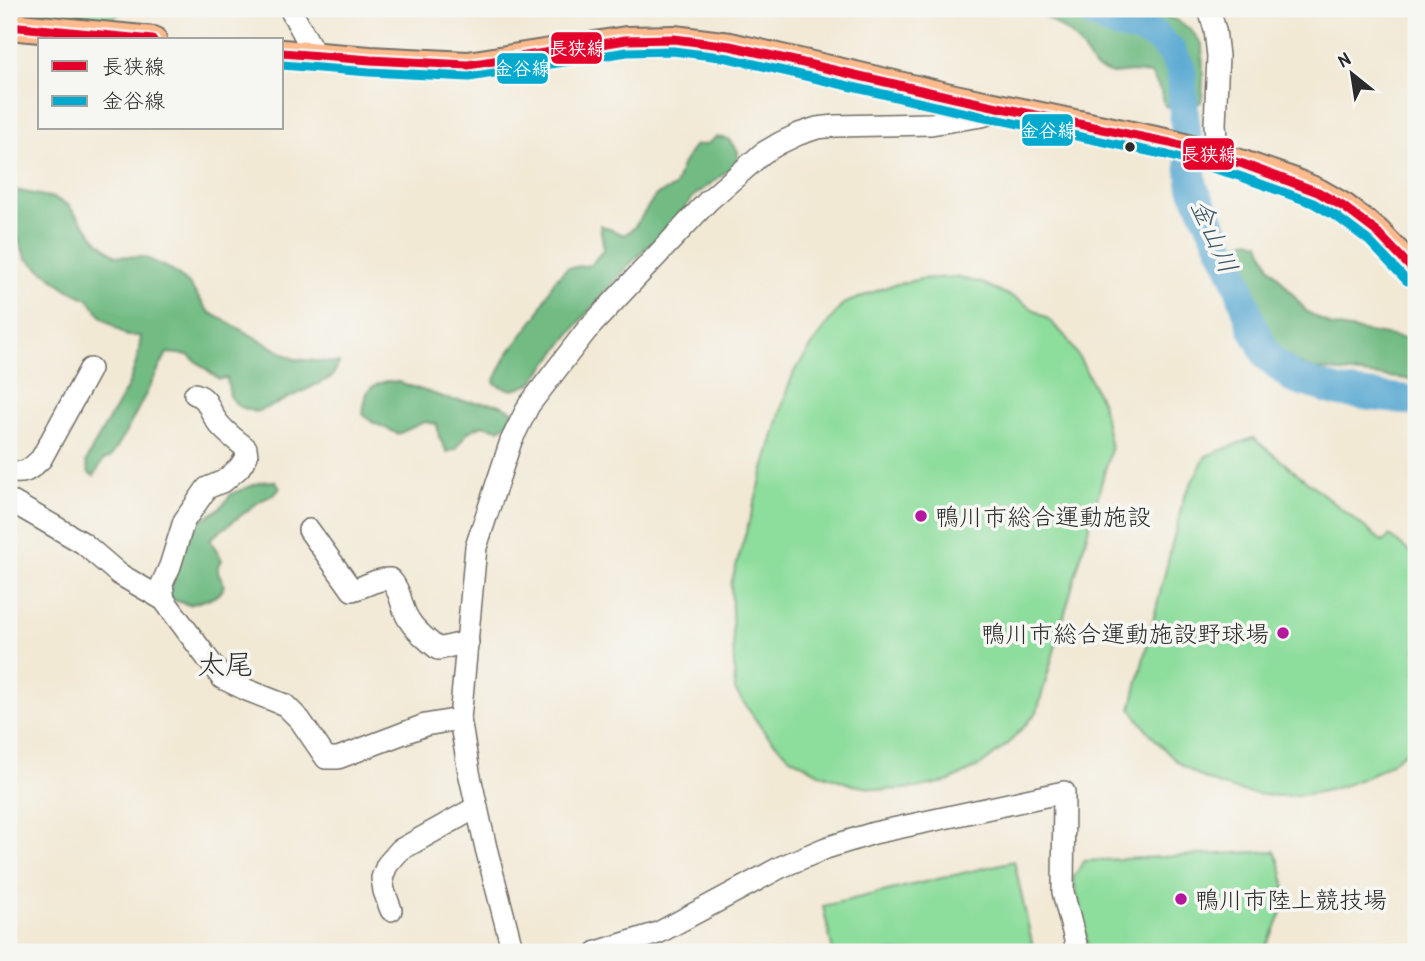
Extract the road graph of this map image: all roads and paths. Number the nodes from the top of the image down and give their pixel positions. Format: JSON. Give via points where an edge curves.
{"nodes":[{"id":1,"x":290,"y":9,"type":"edge"},
{"id":2,"x":1209,"y":9,"type":"edge"},
{"id":3,"x":9,"y":26,"type":"edge"},
{"id":4,"x":132,"y":38,"type":"edge"},
{"id":5,"x":284,"y":53,"type":"edge"},
{"id":6,"x":316,"y":56,"type":"junction"},
{"id":7,"x":1008,"y":108,"type":"junction"},
{"id":8,"x":1215,"y":155,"type":"junction"},
{"id":9,"x":1416,"y":273,"type":"edge"},
{"id":10,"x":89,"y":369,"type":"dead end"},
{"id":11,"x":195,"y":394,"type":"dead end"},
{"id":12,"x":9,"y":471,"type":"edge"},
{"id":13,"x":9,"y":499,"type":"edge"},
{"id":14,"x":309,"y":530,"type":"dead end"},
{"id":15,"x":164,"y":600,"type":"junction"},
{"id":16,"x":468,"y":642,"type":"junction"},
{"id":17,"x":460,"y":719,"type":"junction"},
{"id":18,"x":477,"y":807,"type":"junction"},
{"id":19,"x":391,"y":910,"type":"dead end"},
{"id":20,"x":513,"y":952,"type":"edge"},
{"id":21,"x":597,"y":952,"type":"edge"},
{"id":22,"x":1078,"y":952,"type":"edge"}],
"edges":[{"from":1,"to":6,"type":"street"},
{"from":2,"to":8,"type":"street","via":[[1218,56]]},
{"from":3,"to":4,"type":"main road"},
{"from":5,"to":6,"type":"main road"},
{"from":6,"to":7,"type":"main road","via":[[468,65],[611,42],[674,39],[730,46]]},
{"from":7,"to":8,"type":"main road"},
{"from":7,"to":16,"type":"street","via":[[931,124],[817,128],[763,153],[708,201],[586,331],[529,405],[511,441],[476,547]]},
{"from":8,"to":9,"type":"main road","via":[[1281,176],[1331,199],[1366,222]]},
{"from":10,"to":12,"type":"street","via":[[41,460],[21,473]]},
{"from":11,"to":15,"type":"street","via":[[203,396],[216,420],[246,448],[247,456],[224,481],[207,488],[184,522],[162,584]]},
{"from":13,"to":15,"type":"street","via":[[83,543],[119,575]]},
{"from":14,"to":16,"type":"street","via":[[352,590],[390,579],[397,586],[408,619],[438,649]]},
{"from":15,"to":17,"type":"street","via":[[222,678],[285,705],[326,758],[338,758],[425,725]]},
{"from":16,"to":17,"type":"street"},
{"from":17,"to":18,"type":"street"},
{"from":18,"to":19,"type":"street","via":[[400,850],[387,865],[382,878]]},
{"from":18,"to":20,"type":"street"},
{"from":21,"to":22,"type":"street","via":[[658,933],[826,848],[874,833],[1064,792],[1063,892]]}]}
